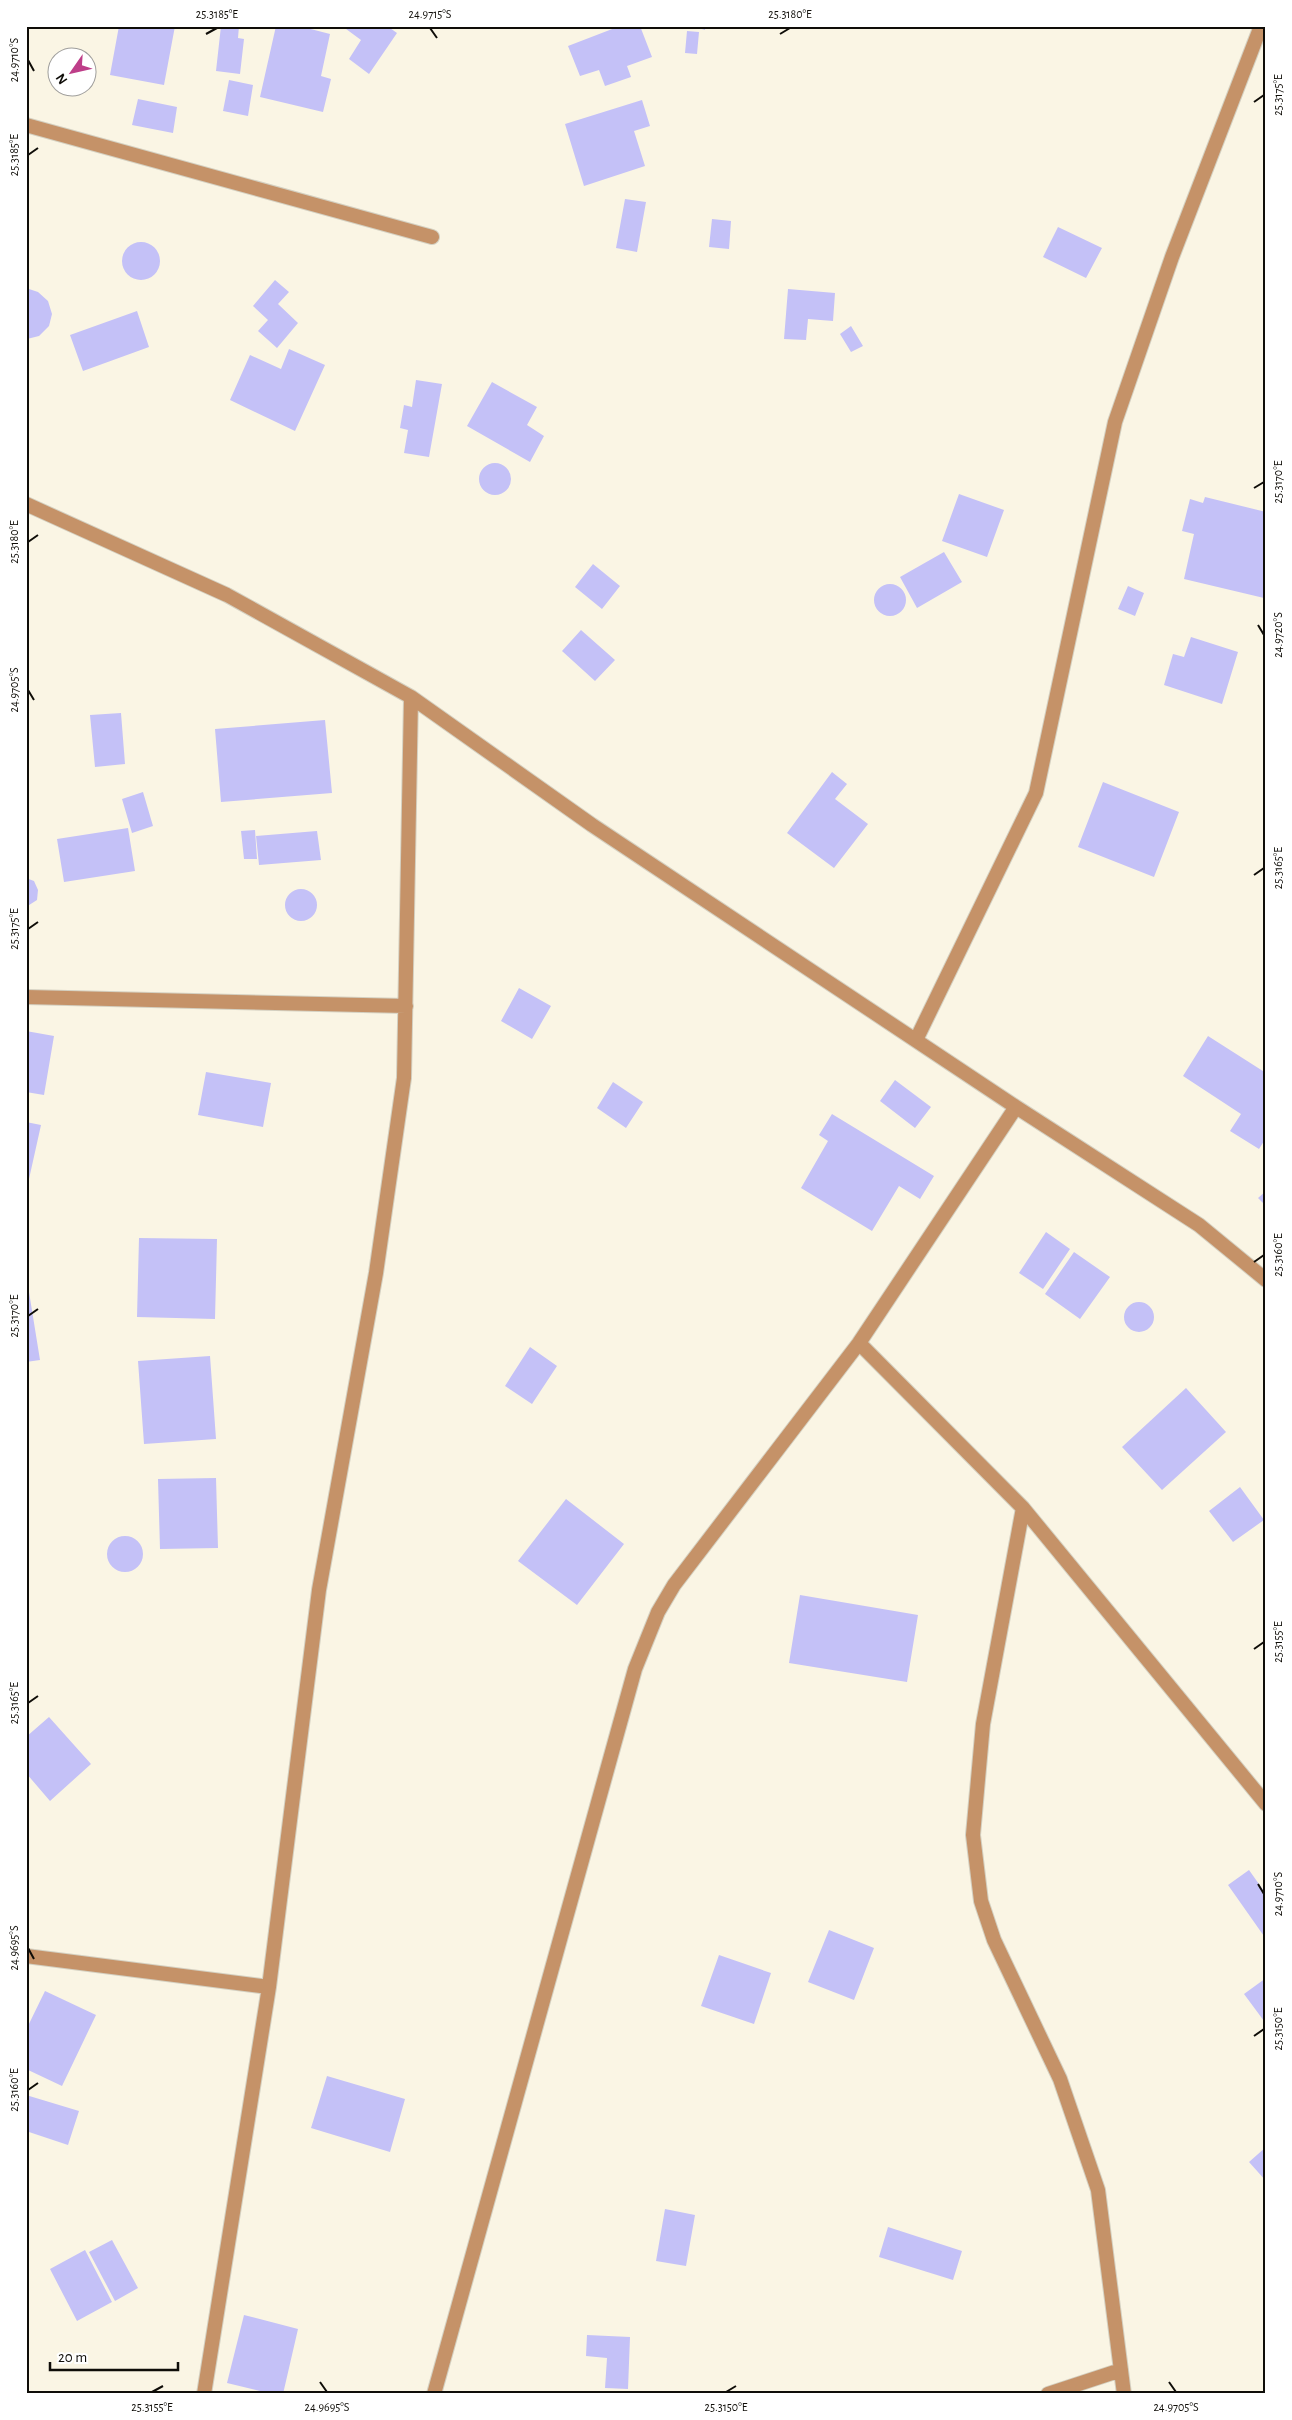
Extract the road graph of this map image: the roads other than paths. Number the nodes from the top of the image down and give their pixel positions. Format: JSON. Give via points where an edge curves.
{"nodes":[{"id":1,"x":1261,"y":26,"type":"edge"},
{"id":2,"x":26,"y":125,"type":"edge"},
{"id":3,"x":432,"y":237,"type":"dead end"},
{"id":4,"x":26,"y":504,"type":"edge"},
{"id":5,"x":411,"y":697,"type":"junction"},
{"id":6,"x":26,"y":997,"type":"edge"},
{"id":7,"x":406,"y":1006,"type":"junction"},
{"id":8,"x":916,"y":1040,"type":"junction"},
{"id":9,"x":1016,"y":1107,"type":"junction"},
{"id":10,"x":1266,"y":1280,"type":"edge"},
{"id":11,"x":859,"y":1343,"type":"junction"},
{"id":12,"x":1023,"y":1508,"type":"junction"},
{"id":13,"x":1266,"y":1804,"type":"edge"},
{"id":14,"x":26,"y":1956,"type":"edge"},
{"id":15,"x":269,"y":1987,"type":"junction"},
{"id":16,"x":1121,"y":2370,"type":"junction"},
{"id":17,"x":204,"y":2394,"type":"edge"},
{"id":18,"x":434,"y":2394,"type":"edge"},
{"id":19,"x":1048,"y":2394,"type":"edge"},
{"id":20,"x":1124,"y":2394,"type":"edge"}],
"edges":[{"from":1,"to":8,"type":"street","via":[[1175,248],[1115,422],[1036,793]]},
{"from":2,"to":3,"type":"street"},
{"from":4,"to":5,"type":"street","via":[[227,595]]},
{"from":5,"to":7,"type":"street"},
{"from":5,"to":8,"type":"street","via":[[592,825]]},
{"from":6,"to":7,"type":"street"},
{"from":7,"to":15,"type":"street","via":[[404,1078],[376,1273],[319,1590]]},
{"from":8,"to":9,"type":"street"},
{"from":9,"to":10,"type":"street","via":[[1199,1225]]},
{"from":9,"to":11,"type":"street"},
{"from":11,"to":12,"type":"street"},
{"from":11,"to":18,"type":"street","via":[[674,1585],[658,1612],[635,1669]]},
{"from":12,"to":13,"type":"street"},
{"from":12,"to":16,"type":"street","via":[[983,1724],[973,1835],[980,1892],[994,1940],[1060,2079],[1098,2190]]},
{"from":14,"to":15,"type":"street"},
{"from":15,"to":17,"type":"street"},
{"from":16,"to":19,"type":"street"},
{"from":16,"to":20,"type":"street"}]}
